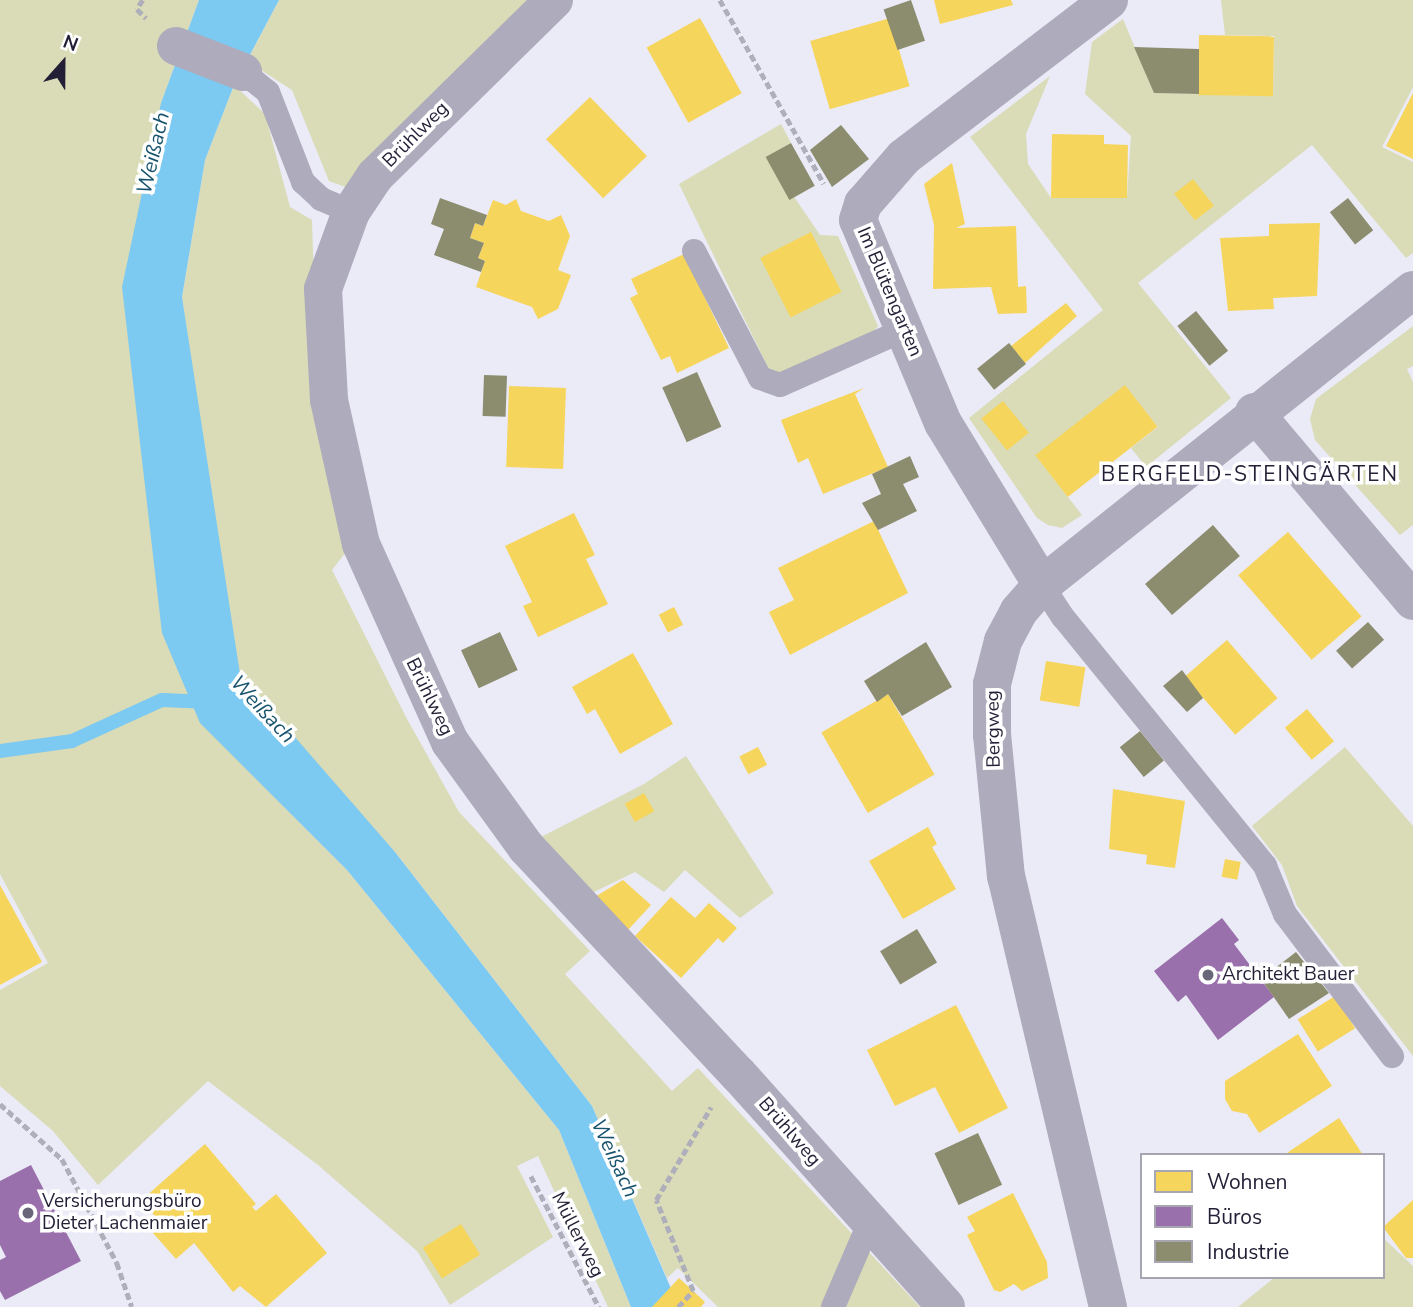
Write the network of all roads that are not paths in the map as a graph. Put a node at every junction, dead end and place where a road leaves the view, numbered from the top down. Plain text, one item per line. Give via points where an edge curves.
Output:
1 (554, 0) edge
2 (1109, 0) edge
3 (176, 46) dead end
4 (243, 72) joint
5 (351, 212) junction
6 (694, 251) dead end
7 (1413, 290) edge
8 (904, 330) junction
9 (1254, 412) junction
10 (1042, 585) junction
11 (1413, 601) edge
12 (1392, 1056) dead end
13 (870, 1222) junction
14 (833, 1307) edge
15 (946, 1307) edge
16 (1108, 1307) edge

1 - 5 street, Brühlweg via 375,176
2 - 8 street, Im Blütengarten via 904,157 863,204 858,220
3 - 4 street
4 - 5 lane via 268,92 303,182 321,199
5 - 13 street, Brühlweg via 323,289 329,386 343,470 373,575 450,742 526,847 653,1002 738,1074
6 - 8 lane via 760,377 770,382 780,385
7 - 9 street, Bergweg
8 - 10 street, Im Blütengarten via 943,423
9 - 10 street, Bergweg
9 - 11 street
10 - 12 lane via 1265,866 1285,914
10 - 16 street, Bergweg via 1019,611 1003,641 992,684 995,805 1008,889
13 - 14 lane
13 - 15 street, Brühlweg

